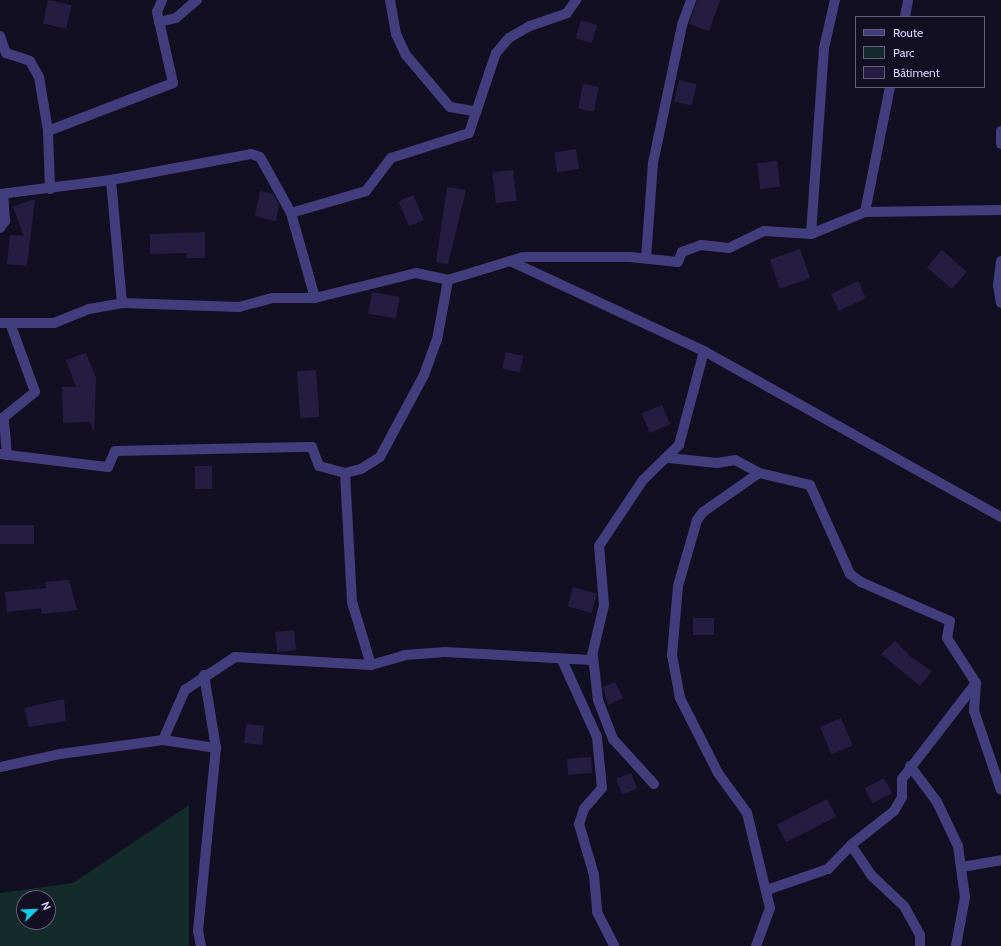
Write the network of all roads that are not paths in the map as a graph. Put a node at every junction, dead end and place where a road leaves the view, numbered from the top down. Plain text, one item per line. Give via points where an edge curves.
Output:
1 (162, 0) edge
2 (197, 0) edge
3 (390, 0) edge
4 (576, 0) edge
5 (691, 0) edge
6 (835, 0) edge
7 (908, 0) edge
8 (905, 16) edge
9 (160, 22) junction
10 (0, 36) edge
11 (890, 88) edge
12 (477, 112) junction
13 (48, 131) junction
14 (1001, 131) edge
15 (1001, 144) edge
16 (111, 180) junction
17 (50, 189) junction
18 (2, 194) edge
19 (1001, 210) edge
20 (865, 212) junction
21 (291, 213) junction
22 (0, 228) edge
23 (811, 234) junction
24 (646, 258) junction
25 (510, 261) junction
26 (1001, 261) edge
27 (448, 280) junction
28 (316, 298) junction
29 (1001, 303) edge
30 (122, 304) junction
31 (10, 322) junction
32 (0, 323) edge
33 (704, 352) junction
34 (4, 455) edge
35 (669, 458) junction
36 (345, 473) junction
37 (759, 473) junction
38 (1001, 517) edge
39 (593, 657) junction
40 (562, 660) junction
41 (370, 664) junction
42 (204, 675) junction
43 (976, 683) junction
44 (163, 740) junction
45 (216, 748) junction
46 (910, 766) junction
47 (0, 767) edge
48 (654, 784) dead end
49 (1001, 790) edge
50 (851, 845) junction
51 (1001, 860) edge
52 (962, 866) junction
53 (767, 890) junction
54 (201, 946) edge
55 (614, 946) edge
56 (756, 946) edge
57 (920, 946) edge
58 (956, 946) edge

1 - 9 street via 158,7
2 - 9 street via 176,18
3 - 12 street via 396,34 406,55 450,107
4 - 12 street via 567,13 508,38 496,53 486,76
5 - 24 street via 682,25 653,163
6 - 23 street via 824,48
7 - 8 street
9 - 13 street via 173,79 170,85
10 - 13 street via 6,53 30,60 39,77
11 - 20 street
12 - 21 street via 469,133 391,158 366,191
13 - 17 street
14 - 15 street
16 - 17 street
16 - 21 street via 251,154 260,156
16 - 30 street
17 - 18 street
18 - 22 street via 5,221
19 - 20 street
20 - 23 street
21 - 28 street
23 - 24 street via 764,231 729,248 695,248 682,252 678,262
24 - 25 street via 523,257
25 - 27 street
25 - 33 street
26 - 29 street via 998,285
27 - 28 street via 416,273
27 - 36 street via 437,340 413,397 380,457 361,469
28 - 30 street via 273,298 239,307
30 - 31 street via 89,309 54,323
31 - 32 street
31 - 34 street via 35,392 4,417
33 - 35 street via 685,429
33 - 38 street
34 - 36 street via 108,467 115,451 312,447 319,466
35 - 37 street via 717,463 735,460
35 - 39 street via 643,480 599,546 604,606
36 - 41 street via 353,606
37 - 43 street via 810,486 850,574 861,582 950,621 947,638
37 - 53 street via 703,512 697,520 678,586 672,655 680,698 718,773 747,813
39 - 40 street via 587,661
39 - 48 street via 598,700 613,739
40 - 41 street via 445,652 405,655
40 - 55 street via 597,737 602,788 584,809 579,824 594,874 597,912
41 - 42 street via 236,657
42 - 44 street via 181,695
42 - 45 street
43 - 46 street
43 - 49 street via 974,711
44 - 45 street
44 - 47 street via 60,754
45 - 54 street via 198,931
46 - 50 street via 902,779 902,797 894,811
46 - 52 street via 940,807
50 - 53 street via 828,869
50 - 57 street via 872,876 904,906 920,935
51 - 52 street
52 - 58 street via 965,906
53 - 56 street via 770,908

